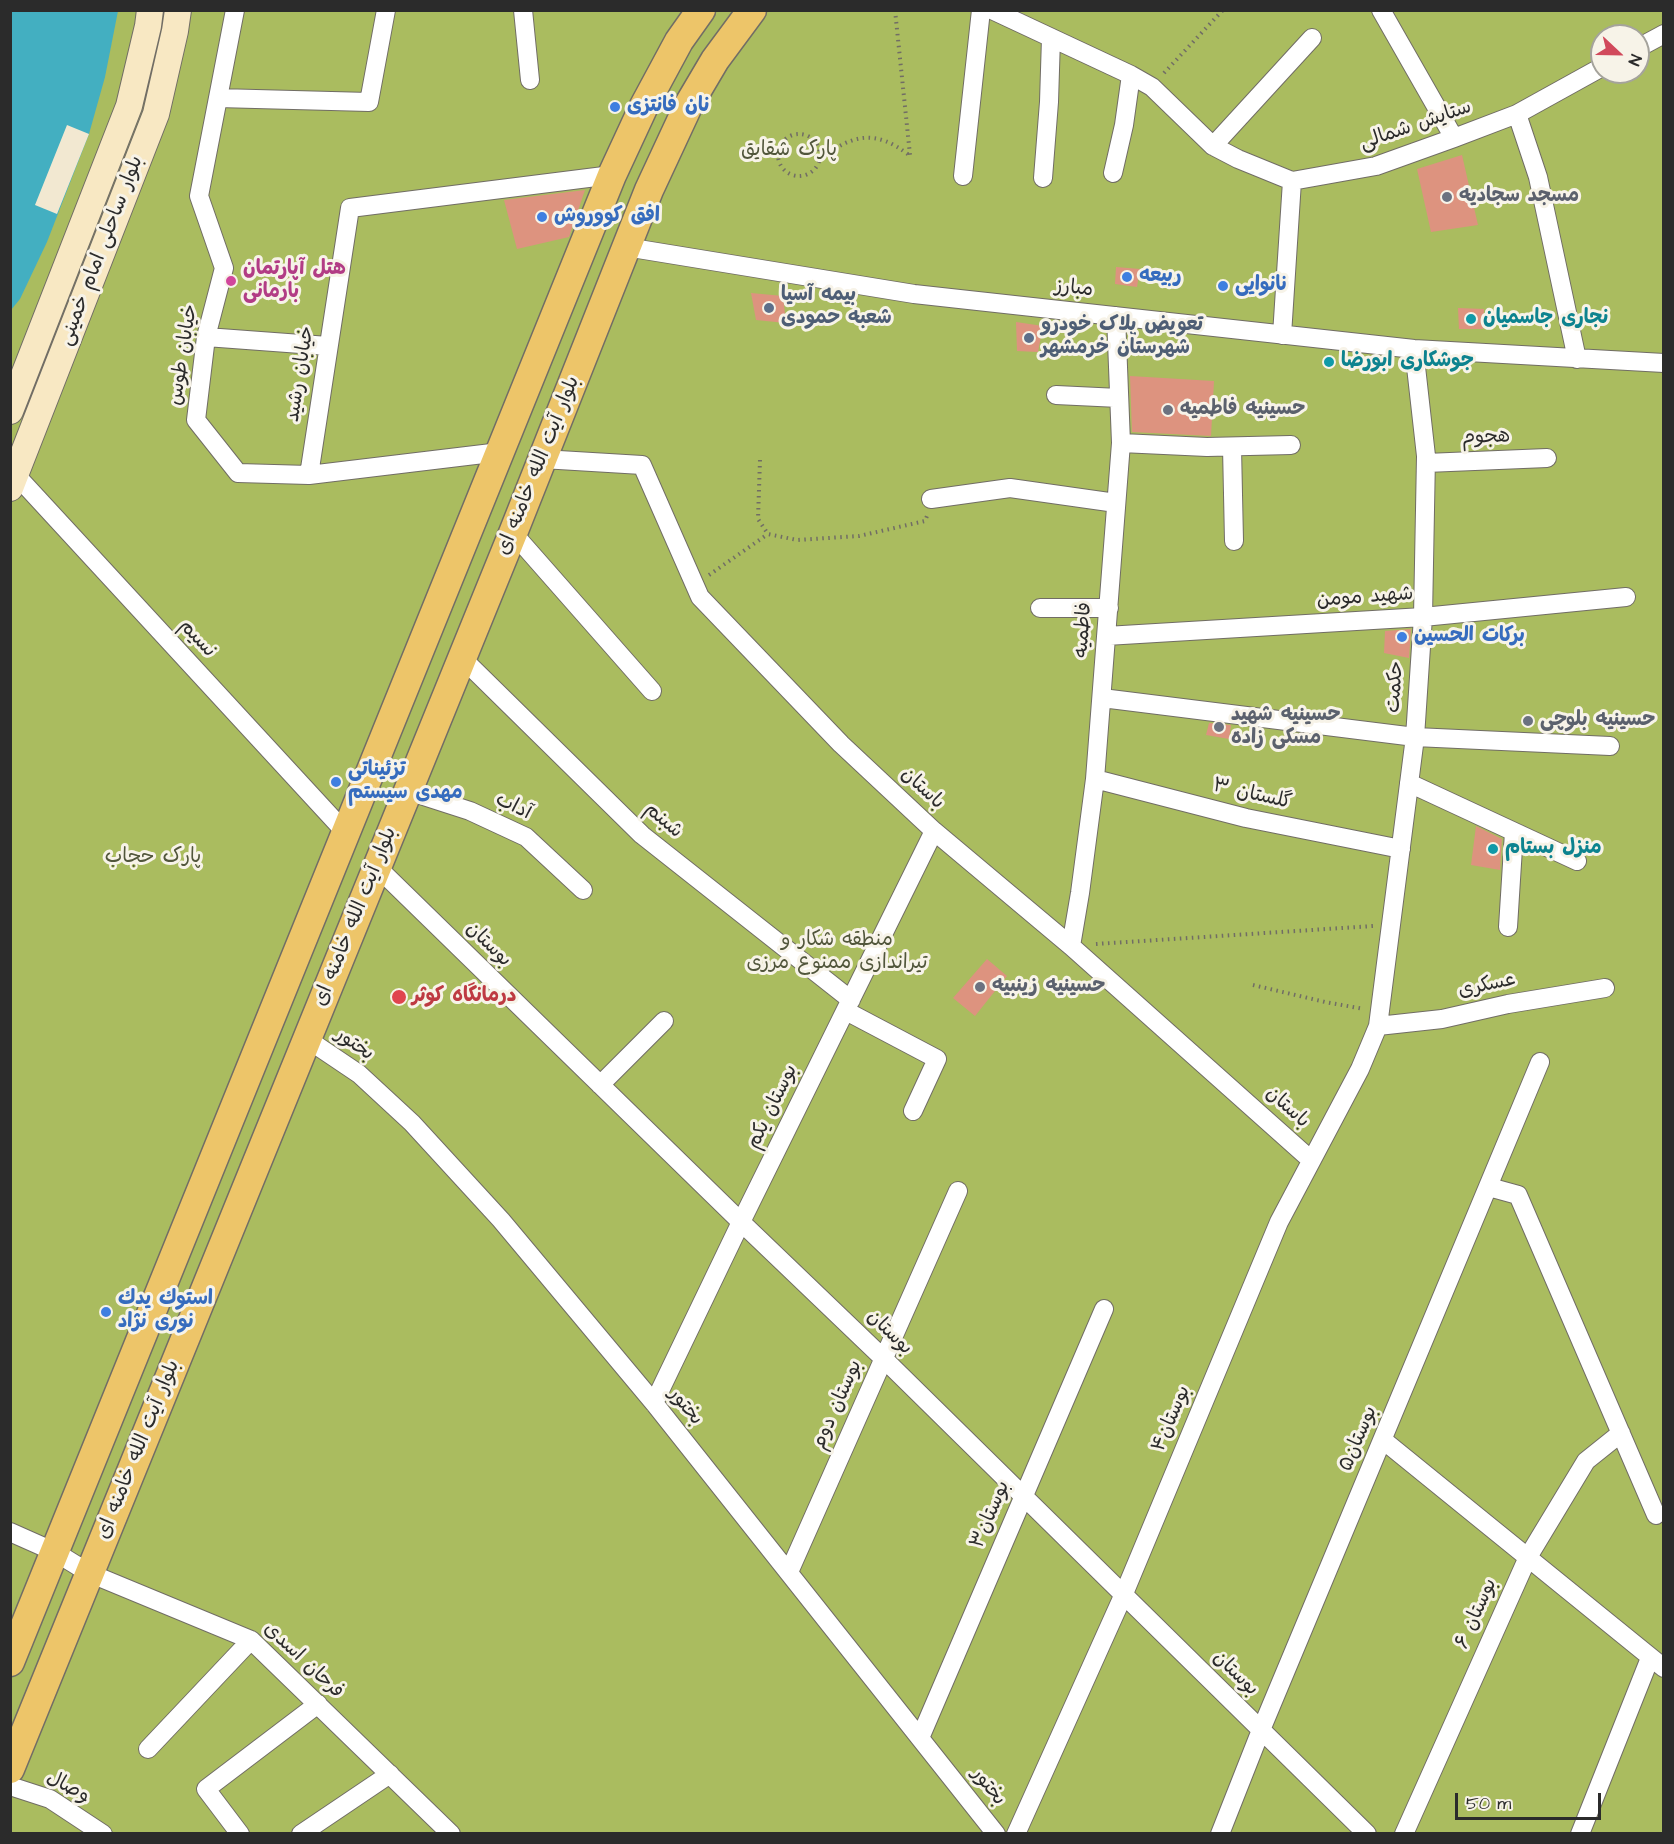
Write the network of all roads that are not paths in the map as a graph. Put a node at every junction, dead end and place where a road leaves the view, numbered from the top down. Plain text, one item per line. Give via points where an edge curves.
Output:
1 (150, 10) edge
2 (178, 10) edge
3 (235, 10) edge
4 (386, 10) edge
5 (523, 10) edge
6 (701, 10) edge
7 (752, 10) edge
8 (981, 10) edge
9 (992, 10) edge
10 (1381, 10) edge
11 (1664, 34) edge
12 (1051, 38) junction
13 (1312, 38) dead end
14 (1650, 42) edge
15 (1590, 74) edge
16 (1131, 75) junction
17 (530, 80) dead end
18 (218, 98) junction
19 (1517, 114) junction
20 (1454, 138) junction
21 (1214, 146) junction
22 (1113, 172) dead end
23 (612, 175) junction
24 (963, 177) dead end
25 (1043, 178) dead end
26 (1292, 181) junction
27 (626, 247) junction
28 (1116, 316) junction
29 (1282, 335) junction
30 (206, 337) junction
31 (328, 346) junction
32 (1414, 349) junction
33 (1576, 359) junction
34 (1664, 363) edge
35 (1056, 395) dead end
36 (1119, 398) junction
37 (10, 411) edge
38 (1121, 443) junction
39 (1291, 445) dead end
40 (1232, 447) junction
41 (500, 452) junction
42 (1547, 458) dead end
43 (542, 459) junction
44 (1426, 463) junction
45 (309, 475) junction
46 (13, 481) edge
47 (931, 499) dead end
48 (1116, 503) junction
49 (513, 533) junction
50 (1234, 541) dead end
51 (1626, 597) dead end
52 (1040, 608) dead end
53 (1109, 608) junction
54 (1423, 616) junction
55 (1107, 636) junction
56 (462, 658) junction
57 (652, 691) dead end
58 (1102, 698) junction
59 (1415, 737) junction
60 (1610, 746) dead end
61 (1095, 779) junction
62 (1409, 783) junction
63 (408, 791) junction
64 (934, 831) junction
65 (1514, 832) junction
66 (346, 833) junction
67 (1401, 849) junction
68 (1577, 861) dead end
69 (377, 867) junction
70 (583, 890) dead end
71 (1508, 927) dead end
72 (1071, 946) junction
73 (1605, 988) dead end
74 (848, 1005) junction
75 (1379, 1019) junction
76 (664, 1022) dead end
77 (307, 1039) junction
78 (1540, 1062) dead end
79 (600, 1085) junction
80 (913, 1111) dead end
81 (1311, 1160) junction
82 (1489, 1187) junction
83 (958, 1191) dead end
84 (741, 1222) junction
85 (1104, 1309) dead end
86 (884, 1359) junction
87 (654, 1403) junction
88 (1621, 1433) junction
89 (1383, 1440) junction
90 (1024, 1497) junction
91 (1656, 1515) dead end
92 (10, 1532) edge
93 (55, 1552) junction
94 (1528, 1557) junction
95 (789, 1572) junction
96 (89, 1573) junction
97 (1124, 1596) junction
98 (251, 1640) junction
99 (10, 1662) edge
100 (1657, 1663) edge
101 (318, 1704) junction
102 (1261, 1730) junction
103 (921, 1738) junction
104 (148, 1749) dead end
105 (10, 1769) edge
106 (390, 1774) junction
107 (10, 1786) edge
108 (441, 1831) edge
109 (103, 1833) edge
110 (240, 1833) edge
111 (301, 1833) edge
112 (996, 1833) edge
113 (1016, 1833) edge
114 (1220, 1833) edge
115 (1367, 1833) edge
116 (1404, 1833) edge
117 (1580, 1833) edge

1 - 37 main road, بلوار ساحلی امام خمینی via 129,106
2 - 46 main road, بلوار ساحلی امام خمینی via 156,114
3 - 18 street, خیابان طوس
4 - 18 street via 369,102
5 - 17 street
6 - 23 main road, بلوار آیت الله خامنه ای via 679,41
7 - 27 main road, بلوار آیت الله خامنه ای via 689,104
8 - 24 street
9 - 12 street
10 - 20 street
11 - 14 street
12 - 16 street
12 - 25 street
13 - 21 street
15 - 19 street, ستایش شمالی
16 - 21 street via 1152,87
16 - 22 street
18 - 30 street, خیابان طوس via 199,196 224,268
19 - 20 street, ستایش شمالی
19 - 33 street via 1538,177
20 - 26 street, ستایش شمالی via 1376,166
21 - 26 street
23 - 31 street, خیابان رشید via 350,208
23 - 41 main road, بلوار آیت الله خامنه ای
26 - 29 street
27 - 28 street, مبارز via 914,294
27 - 43 main road, بلوار آیت الله خامنه ای
28 - 29 street, مبارز
28 - 36 street, فاطمیه
29 - 32 street, مبارز
30 - 31 street
30 - 45 street, خیابان طوس via 196,420 238,473
31 - 45 street, خیابان رشید
32 - 33 street, مبارز
32 - 44 street, حکمت
33 - 34 street, مبارز
35 - 36 street
36 - 38 street, فاطمیه
38 - 40 street
38 - 48 street, فاطمیه
39 - 40 street
40 - 50 street
41 - 45 street, خیابان طوس
41 - 66 main road, بلوار آیت الله خامنه ای
42 - 44 street, هجوم
43 - 49 main road, بلوار آیت الله خامنه ای
43 - 64 street, باستان via 642,465 700,597 841,744
44 - 54 street, حکمت
46 - 66 street, نسیم
47 - 48 street via 1010,488
48 - 53 street, فاطمیه
49 - 56 main road, بلوار آیت الله خامنه ای
49 - 57 street
51 - 54 street, شهید مومن
52 - 53 street
53 - 55 street, فاطمیه
54 - 55 street, شهید مومن
54 - 59 street, حکمت
55 - 58 street, فاطمیه
56 - 63 main road, بلوار آیت الله خامنه ای
56 - 74 street, شبنم via 642,835
58 - 59 street
58 - 61 street, فاطمیه
59 - 60 street
59 - 62 street, حکمت
61 - 67 street, گلستان ۳ via 1246,818
61 - 72 street, فاطمیه
62 - 65 street
62 - 67 street, حکمت
63 - 69 main road, بلوار آیت الله خامنه ای
63 - 70 street, آداب via 470,811 526,837
64 - 72 street, باستان
64 - 74 street, بوستان یکم
65 - 68 street
65 - 71 street
66 - 93 main road, بلوار آیت الله خامنه ای
67 - 75 street, حکمت
69 - 77 main road, بلوار آیت الله خامنه ای
69 - 79 street, بوستان
72 - 81 street, باستان
73 - 75 street, عسکری via 1442,1019
74 - 80 street, شبنم via 938,1059
74 - 84 street, بوستان یکم
75 - 81 street, بوستان۴ via 1360,1069
76 - 79 street
77 - 87 street, بختور via 359,1074 412,1123 501,1220
77 - 96 main road, بلوار آیت الله خامنه ای
78 - 82 street, بوستان۵
79 - 84 street, بوستان
81 - 97 street, بوستان۴ via 1279,1222
82 - 88 street via 1518,1195
82 - 89 street, بوستان۵
83 - 86 street, بوستان دوم
84 - 86 street, بوستان
84 - 87 street, بوستان یکم
85 - 90 street, بوستان۳
86 - 90 street, بوستان
86 - 95 street, بوستان دوم
87 - 95 street, بختور
88 - 91 street
88 - 94 street, بوستان ۶ via 1586,1461
89 - 94 street
89 - 102 street, بوستان۵
90 - 97 street, بوستان
90 - 103 street, بوستان۳
92 - 93 street
93 - 96 street, فرحان اسدی
93 - 99 main road, بلوار آیت الله خامنه ای
94 - 100 street
94 - 116 street, بوستان ۶
95 - 103 street, بختور
96 - 98 street, فرحان اسدی
96 - 105 main road, بلوار آیت الله خامنه ای
97 - 102 street, بوستان
97 - 113 street, بوستان۴
98 - 101 street, فرحان اسدی
98 - 104 street
100 - 117 street
101 - 106 street, فرحان اسدی
101 - 110 street via 206,1789
102 - 114 street, بوستان۵
102 - 115 street, بوستان
103 - 112 street, بختور
106 - 108 street, فرحان اسدی
106 - 111 street
107 - 109 street, وصال via 50,1799

